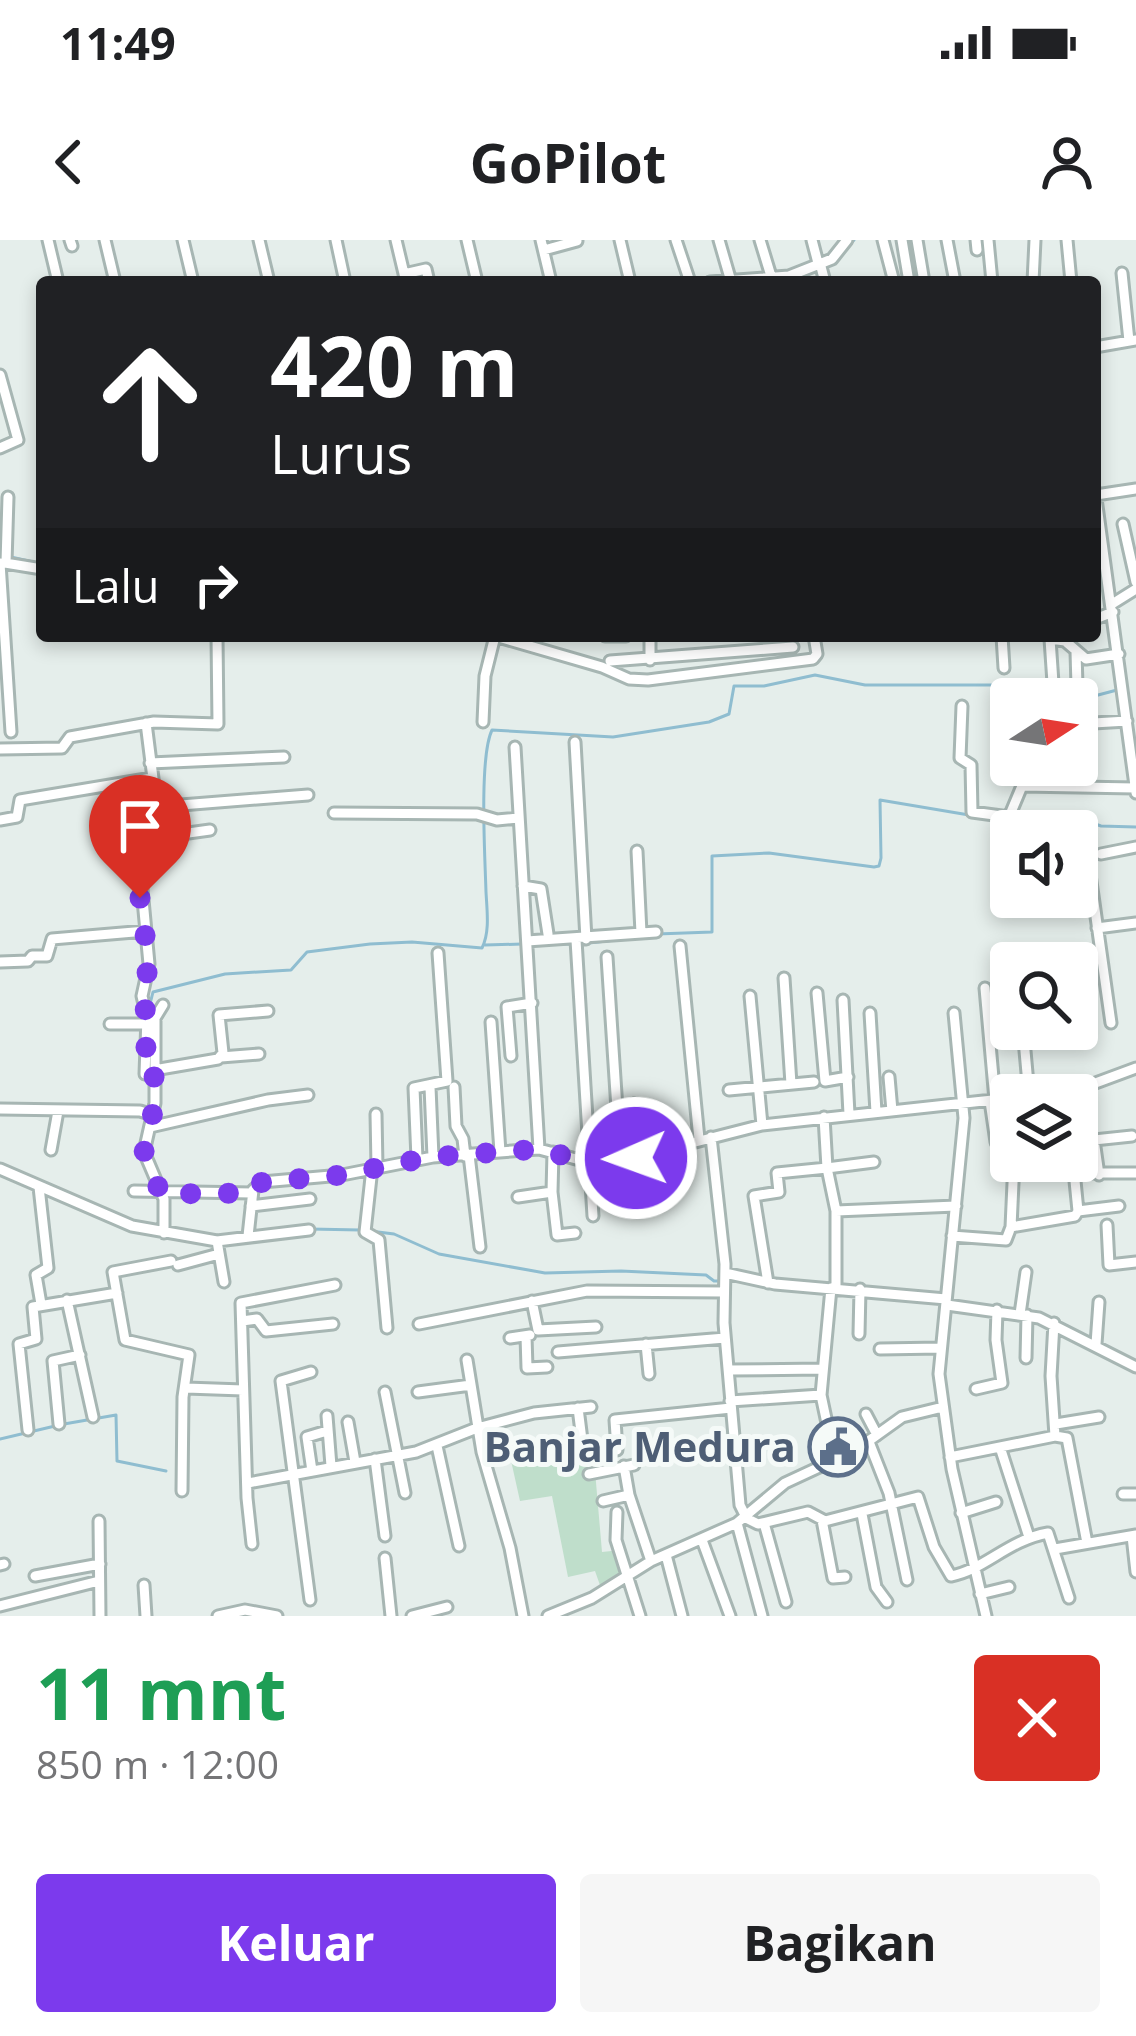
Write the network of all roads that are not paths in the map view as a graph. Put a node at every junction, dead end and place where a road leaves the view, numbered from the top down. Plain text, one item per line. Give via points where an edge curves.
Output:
1 (48, 240) edge
2 (105, 240) edge
3 (183, 240) edge
4 (259, 240) edge
5 (335, 240) edge
6 (396, 240) edge
7 (466, 240) edge
8 (620, 240) edge
9 (676, 240) edge
10 (719, 240) edge
11 (760, 240) edge
12 (812, 240) edge
13 (847, 240) edge
14 (883, 240) edge
15 (902, 240) edge
16 (917, 240) edge
17 (947, 240) edge
18 (988, 240) edge
19 (1035, 240) edge
20 (1067, 240) edge
21 (577, 241) edge
22 (542, 245) edge
23 (816, 264) junction
24 (1123, 273) dead end
25 (57, 276) edge
26 (114, 276) edge
27 (192, 276) edge
28 (268, 276) edge
29 (344, 276) edge
30 (405, 276) edge
31 (475, 276) edge
32 (550, 276) edge
33 (629, 276) edge
34 (688, 276) edge
35 (729, 276) edge
36 (771, 276) edge
37 (789, 276) edge
38 (814, 276) edge
39 (822, 276) edge
40 (892, 276) edge
41 (908, 276) edge
42 (923, 276) edge
43 (954, 276) edge
44 (991, 276) edge
45 (1033, 276) edge
46 (1070, 276) edge
47 (1132, 341) edge
48 (1101, 346) edge
49 (0, 375) edge
50 (0, 448) edge
51 (1136, 489) edge
52 (1101, 492) edge
53 (8, 497) dead end
54 (1123, 524) dead end
55 (1101, 534) edge
56 (2, 563) edge
57 (36, 568) edge
58 (1136, 585) edge
59 (0, 607) edge
60 (1112, 608) junction
61 (1101, 616) edge
62 (218, 642) edge
63 (492, 642) edge
64 (534, 642) edge
65 (650, 642) edge
66 (815, 642) edge
67 (1002, 642) edge
68 (1049, 642) edge
69 (1066, 642) edge
70 (793, 647) dead end
71 (1076, 652) junction
72 (1119, 654) junction
73 (3, 658) dead end
74 (650, 660) junction
75 (610, 661) dead end
76 (1004, 668) dead end
77 (1053, 678) edge
78 (1077, 678) edge
79 (1123, 687) junction
80 (1136, 688) edge
81 (962, 706) dead end
82 (1127, 721) junction
83 (483, 722) dead end
84 (146, 723) junction
85 (1098, 723) edge
86 (11, 732) dead end
87 (575, 742) dead end
88 (515, 747) dead end
89 (0, 749) edge
90 (284, 757) dead end
91 (150, 763) junction
92 (152, 778) junction
93 (1136, 790) edge
94 (308, 795) dead end
95 (157, 810) junction
96 (334, 813) dead end
97 (518, 818) junction
98 (0, 820) edge
99 (210, 830) dead end
100 (138, 840) junction
101 (1136, 848) edge
102 (637, 850) dead end
103 (1101, 854) dead end
104 (523, 886) junction
105 (1096, 918) edge
106 (1136, 923) edge
107 (1097, 928) junction
108 (146, 931) junction
109 (656, 932) dead end
110 (548, 934) dead end
111 (641, 934) junction
112 (526, 941) junction
113 (578, 942) junction
114 (680, 946) dead end
115 (438, 952) dead end
116 (607, 957) dead end
117 (0, 962) edge
118 (784, 977) dead end
119 (985, 988) dead end
120 (818, 993) dead end
121 (750, 996) dead end
122 (608, 997) junction
123 (579, 1000) junction
124 (844, 1000) dead end
125 (532, 1003) junction
126 (163, 1005) dead end
127 (268, 1011) dead end
128 (954, 1012) dead end
129 (871, 1013) dead end
130 (491, 1022) dead end
131 (1111, 1023) dead end
132 (110, 1024) dead end
133 (147, 1024) junction
134 (259, 1054) dead end
135 (511, 1056) dead end
136 (221, 1058) junction
137 (1136, 1068) edge
138 (152, 1074) junction
139 (991, 1074) edge
140 (848, 1077) junction
141 (889, 1077) dead end
142 (814, 1082) dead end
143 (1098, 1082) edge
144 (791, 1084) junction
145 (758, 1086) junction
146 (430, 1087) junction
147 (454, 1087) dead end
148 (729, 1090) dead end
149 (308, 1095) dead end
150 (990, 1101) edge
151 (634, 1104) dead end
152 (964, 1105) junction
153 (0, 1109) edge
154 (58, 1111) junction
155 (892, 1111) junction
156 (876, 1112) junction
157 (153, 1114) junction
158 (376, 1114) dead end
159 (849, 1114) junction
160 (824, 1117) junction
161 (761, 1125) junction
162 (149, 1127) junction
163 (1132, 1136) dead end
164 (705, 1138) junction
165 (672, 1147) junction
166 (539, 1149) junction
167 (51, 1150) dead end
168 (660, 1151) junction
169 (500, 1152) junction
170 (553, 1152) junction
171 (467, 1155) junction
172 (433, 1157) junction
173 (634, 1158) junction
174 (418, 1159) junction
175 (165, 1162) dead end
176 (587, 1162) junction
177 (874, 1162) dead end
178 (148, 1166) junction
179 (374, 1168) junction
180 (827, 1168) junction
181 (0, 1169) edge
182 (1136, 1173) edge
183 (1100, 1174) joint
184 (663, 1180) dead end
185 (1014, 1182) edge
186 (1075, 1182) edge
187 (639, 1186) dead end
188 (39, 1187) junction
189 (677, 1189) dead end
190 (134, 1191) dead end
191 (552, 1192) junction
192 (252, 1193) junction
193 (161, 1194) junction
194 (518, 1197) dead end
195 (310, 1199) dead end
196 (251, 1206) junction
197 (956, 1206) junction
198 (1119, 1206) dead end
199 (836, 1211) junction
200 (1078, 1211) junction
201 (593, 1216) dead end
202 (1107, 1225) dead end
203 (1011, 1227) junction
204 (309, 1230) dead end
205 (164, 1233) junction
206 (575, 1233) dead end
207 (248, 1236) junction
208 (952, 1236) junction
209 (480, 1247) dead end
210 (218, 1248) junction
211 (1136, 1262) edge
212 (1027, 1272) dead end
213 (725, 1273) junction
214 (224, 1282) dead end
215 (768, 1283) junction
216 (335, 1286) dead end
217 (834, 1288) junction
218 (860, 1289) junction
219 (724, 1292) junction
220 (117, 1293) junction
221 (67, 1300) junction
222 (532, 1301) junction
223 (946, 1302) junction
224 (1099, 1303) dead end
225 (40, 1304) junction
226 (998, 1310) junction
227 (1023, 1315) junction
228 (242, 1321) junction
229 (1054, 1323) junction
230 (333, 1324) dead end
231 (419, 1324) dead end
232 (596, 1327) dead end
233 (387, 1328) dead end
234 (538, 1330) junction
235 (860, 1334) dead end
236 (526, 1336) junction
237 (510, 1338) dead end
238 (725, 1338) junction
239 (646, 1344) junction
240 (1096, 1344) junction
241 (940, 1348) junction
242 (880, 1349) dead end
243 (558, 1352) dead end
244 (80, 1355) junction
245 (1026, 1358) dead end
246 (467, 1360) dead end
247 (547, 1367) dead end
248 (1136, 1367) edge
249 (729, 1370) junction
250 (823, 1370) junction
251 (311, 1372) dead end
252 (649, 1374) dead end
253 (471, 1384) junction
254 (186, 1388) junction
255 (976, 1389) dead end
256 (243, 1390) junction
257 (385, 1392) dead end
258 (418, 1392) dead end
259 (821, 1395) junction
260 (731, 1404) junction
261 (591, 1407) dead end
262 (943, 1407) junction
263 (578, 1408) junction
264 (866, 1414) dead end
265 (327, 1416) dead end
266 (93, 1417) dead end
267 (1099, 1418) dead end
268 (348, 1422) dead end
269 (59, 1424) dead end
270 (477, 1428) junction
271 (28, 1430) dead end
272 (1056, 1430) junction
273 (327, 1431) junction
274 (873, 1438) junction
275 (582, 1440) dead end
276 (437, 1445) junction
277 (1000, 1447) junction
278 (617, 1450) dead end
279 (399, 1455) junction
280 (950, 1457) junction
281 (375, 1459) junction
282 (835, 1461) junction
283 (355, 1462) junction
284 (332, 1466) junction
285 (312, 1471) junction
286 (589, 1474) dead end
287 (291, 1475) junction
288 (248, 1483) junction
289 (182, 1491) dead end
290 (404, 1493) dead end
291 (1124, 1494) dead end
292 (1136, 1494) edge
293 (629, 1495) junction
294 (603, 1501) dead end
295 (996, 1502) dead end
296 (891, 1504) junction
297 (617, 1512) dead end
298 (961, 1513) junction
299 (862, 1514) junction
300 (742, 1518) junction
301 (822, 1520) junction
302 (99, 1521) dead end
303 (764, 1523) junction
304 (385, 1536) dead end
305 (1134, 1536) edge
306 (1030, 1537) junction
307 (702, 1540) junction
308 (1087, 1543) junction
309 (252, 1544) dead end
310 (459, 1546) dead end
311 (1054, 1549) junction
312 (666, 1555) junction
313 (385, 1558) dead end
314 (651, 1561) junction
315 (100, 1564) junction
316 (974, 1567) junction
317 (1136, 1572) edge
318 (628, 1573) junction
319 (35, 1576) dead end
320 (845, 1577) dead end
321 (907, 1580) dead end
322 (99, 1581) junction
323 (144, 1585) dead end
324 (1009, 1587) dead end
325 (980, 1594) junction
326 (1069, 1598) dead end
327 (310, 1600) dead end
328 (786, 1601) dead end
329 (887, 1602) dead end
330 (0, 1606) edge
331 (447, 1607) dead end
332 (100, 1616) edge
333 (146, 1616) edge
334 (218, 1616) edge
335 (277, 1616) edge
336 (392, 1616) edge
337 (412, 1616) edge
338 (523, 1616) edge
339 (551, 1616) edge
340 (640, 1616) edge
341 (682, 1616) edge
342 (730, 1616) edge
343 (762, 1616) edge
344 (986, 1616) edge

1 - 25 street
2 - 26 street
3 - 27 street
4 - 28 street
5 - 29 street
6 - 30 street
7 - 31 street
8 - 33 street
9 - 34 street
10 - 35 street
11 - 36 street
12 - 23 street
13 - 23 street via 835,257
14 - 40 street
15 - 41 street
16 - 42 street
17 - 43 street
18 - 44 street
19 - 45 street
20 - 46 street
21 - 22 street
22 - 32 street
23 - 37 street
23 - 38 street
23 - 39 street
24 - 47 street
47 - 48 street
49 - 50 street via 18,439
51 - 52 street
53 - 56 street
54 - 58 street
55 - 60 street
56 - 57 street
56 - 86 street
58 - 60 street
59 - 73 street
60 - 61 street
60 - 72 street
62 - 84 street via 220,724
63 - 83 street
64 - 66 street via 648,680 816,656
65 - 74 street
67 - 76 street
68 - 77 street
69 - 71 street
70 - 74 street
71 - 72 street via 1087,659
71 - 78 street
72 - 79 street
74 - 75 street
79 - 80 street
79 - 82 street
81 - 93 street via 960,758 971,765 972,812 1009,817 1022,786
82 - 85 street
82 - 93 street
84 - 89 street via 70,737 62,748
84 - 91 street
87 - 113 street
88 - 97 street
90 - 91 street
91 - 92 street
92 - 95 street
92 - 98 street via 20,800 17,817
94 - 95 street
95 - 100 street via 135,814
96 - 97 street
97 - 104 street
99 - 100 street
100 - 108 street
101 - 103 street
102 - 111 street
104 - 110 street via 541,889
104 - 112 street
105 - 107 street
106 - 107 street
107 - 131 street
108 - 117 street via 52,939 47,956
108 - 133 street
109 - 111 street
111 - 113 street
112 - 113 street
112 - 125 street
113 - 123 street
114 - 164 street
115 - 146 street via 447,1081
116 - 122 street
118 - 144 street
119 - 139 street
120 - 140 street via 825,1081
121 - 145 street
122 - 123 street
122 - 173 street
123 - 176 street
124 - 140 street
125 - 135 street via 506,1007
125 - 166 street
126 - 138 street
127 - 136 street via 220,1015
128 - 152 street
129 - 156 street
130 - 169 street
132 - 133 street
133 - 138 street
134 - 136 street
136 - 138 street
137 - 143 street
138 - 157 street
140 - 159 street
141 - 155 street
142 - 144 street
144 - 145 street
145 - 148 street
145 - 161 street
146 - 172 street
146 - 174 street via 414,1088
147 - 171 street
149 - 162 street
150 - 152 street
151 - 173 street
152 - 155 street
152 - 197 street
153 - 154 street
154 - 157 street
154 - 167 street
155 - 156 street
156 - 159 street
157 - 162 street
158 - 179 street
159 - 160 street
160 - 161 street
160 - 180 street
161 - 164 street
162 - 178 street
163 - 183 street via 1094,1140
164 - 165 street
164 - 213 street
165 - 168 street
165 - 189 street
166 - 169 street
166 - 170 street
168 - 173 street
168 - 184 street
169 - 171 street
170 - 176 street
170 - 191 street
171 - 172 street
171 - 209 street
172 - 174 street
173 - 176 street
173 - 187 street
174 - 179 street
175 - 178 street
176 - 201 street
177 - 180 street
178 - 193 street
179 - 192 street via 262,1182
179 - 233 street via 365,1232 380,1240
180 - 199 street
180 - 215 street via 777,1173 779,1192 754,1196
181 - 188 street
182 - 183 street
185 - 203 street
186 - 200 street
188 - 205 street
188 - 225 street via 48,1268 36,1276
190 - 193 street
191 - 194 street
191 - 206 street via 557,1235
192 - 193 street
192 - 196 street
193 - 205 street
195 - 196 street
196 - 207 street
197 - 199 street
197 - 208 street
198 - 200 street
199 - 217 street
200 - 203 street
202 - 211 street via 1109,1265
203 - 208 street via 1006,1240
204 - 207 street
205 - 210 street
207 - 210 street
208 - 223 street
210 - 214 street
210 - 220 street via 114,1270
212 - 227 street
213 - 215 street
213 - 219 street
215 - 217 street
216 - 228 street via 247,1299
217 - 218 street
217 - 250 street
218 - 223 street
218 - 235 street
219 - 222 street via 609,1289
219 - 238 street
220 - 221 street
220 - 254 street via 127,1342 189,1355
221 - 225 street
221 - 244 street
222 - 231 street
222 - 234 street
223 - 226 street
223 - 241 street
224 - 240 street
225 - 271 street via 32,1309 36,1335 19,1344
226 - 227 street
226 - 255 street via 1002,1383
227 - 229 street
227 - 245 street
228 - 230 street via 257,1319 266,1330
228 - 256 street
229 - 240 street
229 - 272 street
232 - 234 street
234 - 236 street
236 - 237 street
236 - 247 street via 527,1368
238 - 239 street
238 - 249 street
239 - 243 street
239 - 252 street
240 - 248 street
241 - 242 street
241 - 262 street
244 - 266 street
244 - 269 street via 52,1364
246 - 253 street
249 - 250 street
249 - 260 street
250 - 259 street
251 - 287 street via 281,1381
253 - 258 street
253 - 270 street
254 - 256 street
254 - 289 street
256 - 288 street
257 - 279 street
259 - 260 street
259 - 282 street
260 - 278 street via 615,1420
260 - 300 street
261 - 263 street
262 - 274 street via 909,1414
262 - 280 street
263 - 270 street
263 - 275 street
264 - 274 street
265 - 273 street
267 - 272 street
268 - 283 street
270 - 276 street
270 - 338 street
272 - 277 street
272 - 308 street via 1067,1438
273 - 284 street
273 - 285 street via 307,1437
274 - 282 street
274 - 296 street
276 - 279 street
276 - 310 street
277 - 280 street
277 - 306 street
279 - 281 street
279 - 290 street
280 - 298 street
281 - 283 street
281 - 304 street
282 - 300 street via 785,1483
283 - 284 street
284 - 285 street
285 - 287 street
286 - 293 street via 629,1466
287 - 288 street
287 - 327 street
288 - 309 street
291 - 292 street
293 - 294 street
293 - 314 street
295 - 298 street
296 - 299 street
296 - 316 street via 920,1497 951,1576
296 - 321 street
297 - 318 street
298 - 316 street
299 - 301 street
299 - 329 street via 876,1587
300 - 303 street
300 - 307 street
300 - 343 street
301 - 303 street via 808,1512
301 - 320 street via 833,1578
302 - 315 street
303 - 328 street
305 - 308 street
305 - 317 street
306 - 311 street via 1048,1533
306 - 316 street
307 - 312 street
307 - 342 street
308 - 311 street
311 - 326 street
312 - 314 street
312 - 341 street
313 - 336 street
314 - 318 street
315 - 319 street
315 - 322 street
316 - 325 street
318 - 339 street via 587,1606
318 - 340 street
322 - 330 street
322 - 332 street
323 - 333 street
324 - 325 street
325 - 344 street
331 - 337 street
334 - 335 street

